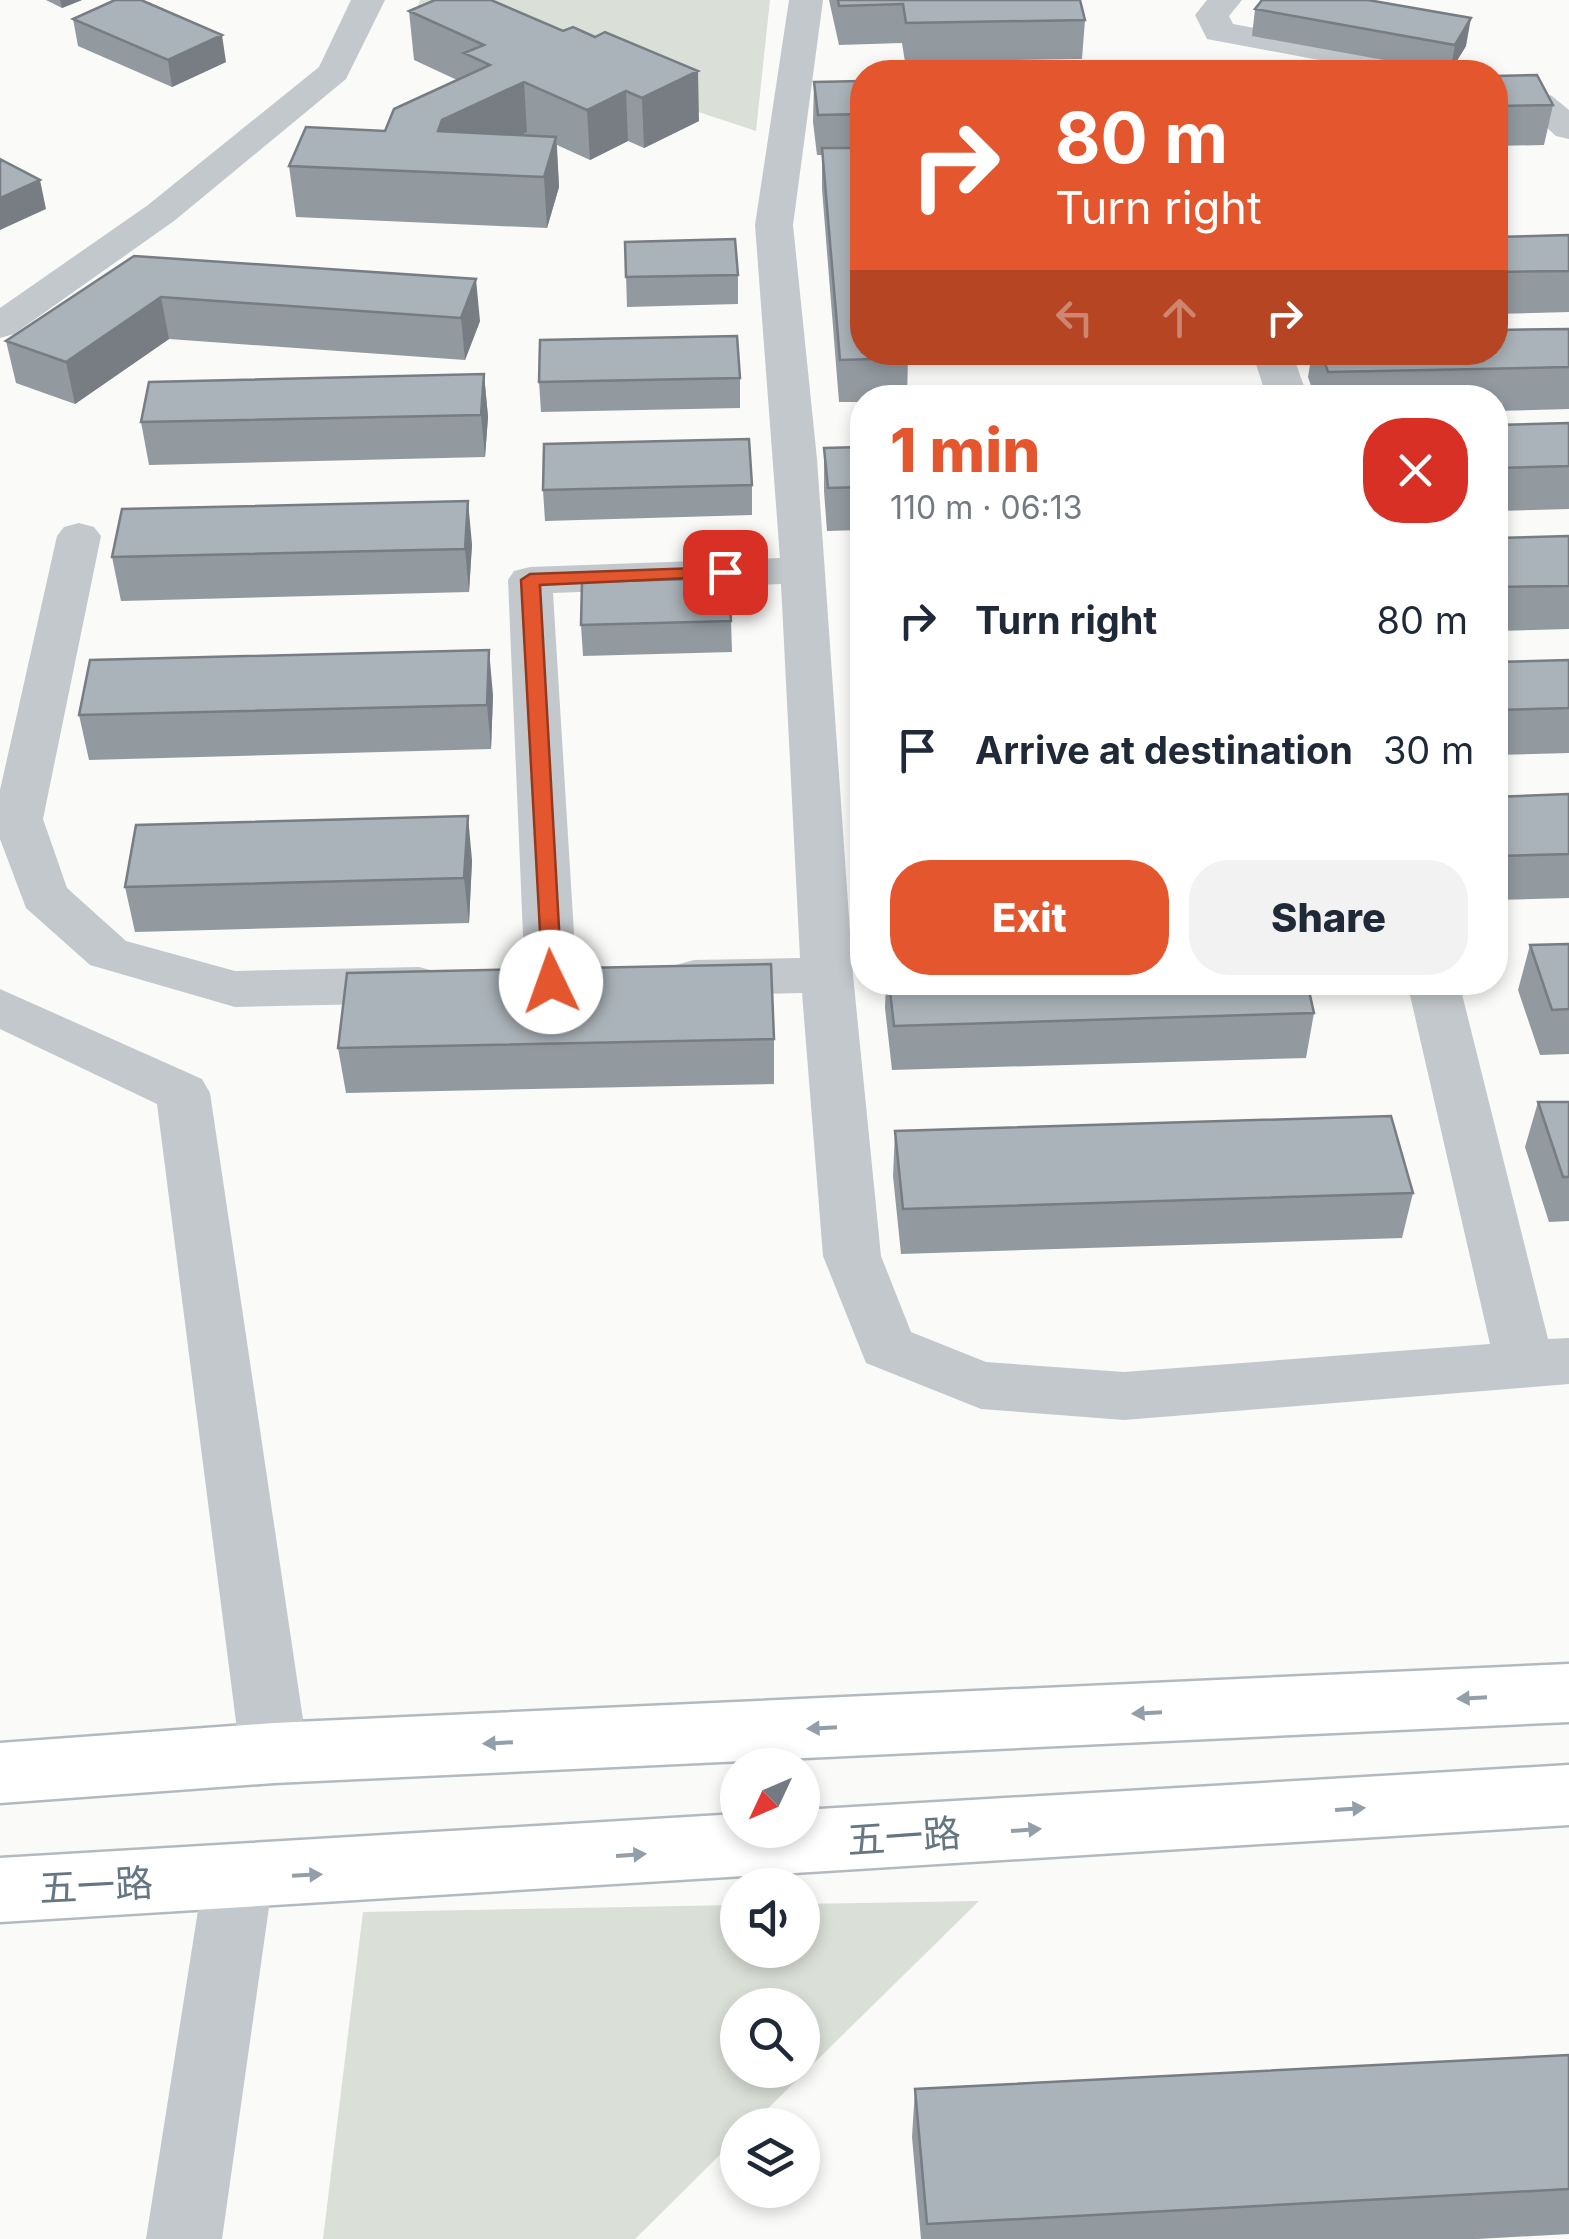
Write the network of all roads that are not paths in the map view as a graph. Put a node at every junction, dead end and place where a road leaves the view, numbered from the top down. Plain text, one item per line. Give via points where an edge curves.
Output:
1 (368, 0) edge
2 (806, 0) edge
3 (1225, 0) edge
4 (1372, 60) edge
5 (1508, 90) edge
6 (1569, 128) edge
7 (0, 326) edge
8 (78, 536) dead end
9 (802, 570) junction
10 (827, 976) junction
11 (551, 982) junction
12 (1437, 995) edge
13 (0, 1007) edge
14 (1547, 1362) edge
15 (1569, 1694) edge
16 (274, 1753) junction
17 (0, 1773) edge
18 (1569, 1795) edge
19 (238, 1879) junction
20 (0, 1890) edge
21 (184, 2239) edge

1 - 7 street via 334,72 162,213
2 - 9 street via 774,225 813,459
3 - 4 street via 1212,16 1219,32
5 - 6 street via 1540,103
8 - 11 street via 18,819 44,896 108,953 234,989
9 - 10 street
9 - 11 street via 530,580
10 - 11 street
10 - 14 street via 852,1256 886,1347 981,1385 1124,1396
12 - 14 street
13 - 16 street via 184,1094
15 -> 16 main road
16 - 17 main road
19 -> 18 main road, 五一路
19 - 20 main road, 五一路
19 - 21 street

